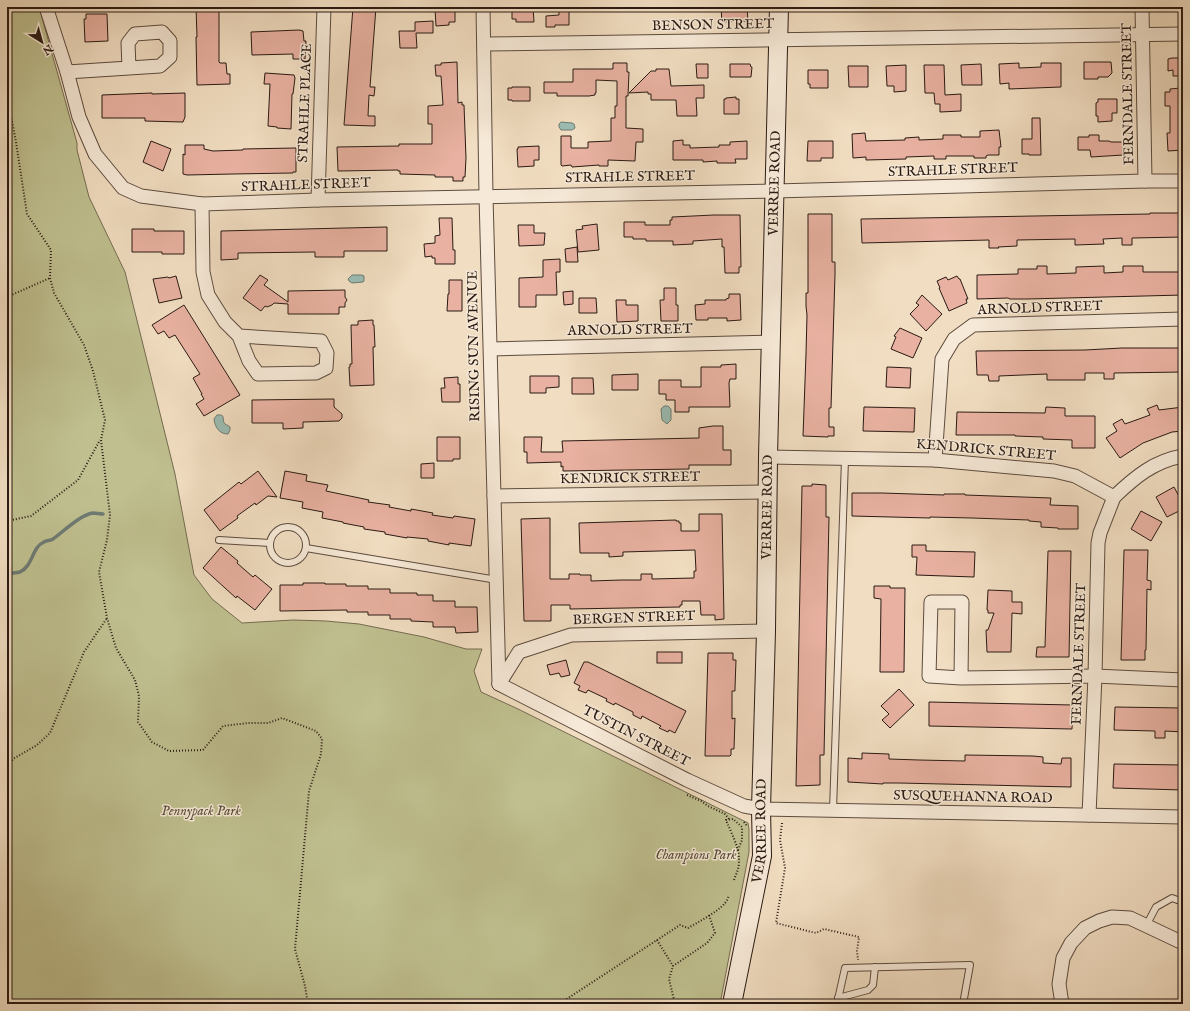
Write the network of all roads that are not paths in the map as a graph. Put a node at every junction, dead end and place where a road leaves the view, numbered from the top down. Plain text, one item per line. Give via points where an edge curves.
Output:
1 (46, 7) edge
2 (324, 7) edge
3 (483, 7) edge
4 (779, 7) edge
5 (1142, 7) edge
6 (1183, 34) edge
7 (1142, 35) junction
8 (779, 40) junction
9 (484, 44) junction
10 (129, 68) dead end
11 (66, 72) junction
12 (1145, 181) junction
13 (1183, 181) edge
14 (775, 191) junction
15 (486, 196) junction
16 (318, 200) junction
17 (202, 204) junction
18 (1183, 319) edge
19 (239, 336) junction
20 (771, 342) junction
21 (491, 349) junction
22 (1183, 456) edge
23 (768, 457) junction
24 (845, 459) junction
25 (935, 460) junction
26 (768, 492) junction
27 (494, 496) junction
28 (1114, 496) junction
29 (219, 540) dead end
30 (270, 543) junction
31 (306, 548) junction
32 (497, 580) junction
33 (766, 631) junction
34 (1095, 676) junction
35 (961, 678) junction
36 (1183, 680) edge
37 (499, 684) junction
38 (762, 809) junction
39 (833, 810) junction
40 (1089, 815) junction
41 (1183, 817) edge
42 (1183, 902) edge
43 (1146, 926) junction
44 (1183, 943) edge
45 (875, 967) junction
46 (838, 1001) edge
47 (732, 1004) edge
48 (962, 1004) edge
49 (1062, 1004) edge

1 - 11 street, STRAHLE STREET
2 - 16 street, STRAHLE PLACE
3 - 9 street, RISING SUN AVENUE
4 - 8 main road, VERREE ROAD
5 - 7 street, FERNDALE STREET
6 - 7 street, BENSON STREET
7 - 8 street, BENSON STREET
7 - 12 street, FERNDALE STREET
8 - 9 street, BENSON STREET
8 - 14 main road, VERREE ROAD
9 - 15 street, RISING SUN AVENUE
10 - 11 street
11 - 17 street, STRAHLE STREET via 79,117 95,154 123,188 141,196
12 - 13 street, STRAHLE STREET
12 - 14 street, STRAHLE STREET
14 - 15 street, STRAHLE STREET
14 - 20 main road, VERREE ROAD
15 - 16 street, STRAHLE STREET
15 - 21 street, RISING SUN AVENUE
16 - 17 street, STRAHLE STREET
17 - 19 street via 203,272 208,295 225,322
18 - 25 street, ARNOLD STREET via 973,325 954,339 942,359
19 - 19 street via 321,341 327,353 326,368 316,373 258,374 249,361
20 - 21 street, ARNOLD STREET
20 - 23 main road, VERREE ROAD
21 - 27 street, RISING SUN AVENUE
22 - 28 street via 1154,466
23 - 24 street, KENDRICK STREET
23 - 26 main road, VERREE ROAD
24 - 25 street, KENDRICK STREET
24 - 39 lane
25 - 28 street, KENDRICK STREET via 1054,471 1075,476
26 - 27 street, KENDRICK STREET
26 - 33 main road, VERREE ROAD
27 - 32 street, RISING SUN AVENUE
28 - 34 street, FERNDALE STREET via 1098,544
29 - 30 lane
30 - 31 lane via 270,552 278,561 284,563 296,562
30 - 31 lane via 277,530 289,527 300,531 306,541
31 - 32 lane
32 - 37 street, RISING SUN AVENUE
33 - 37 street, BERGEN STREET via 571,635 519,652
33 - 38 main road, VERREE ROAD
34 - 35 street
34 - 36 street
34 - 40 street, FERNDALE STREET
35 - 35 street via 962,602 931,602 929,676
37 - 38 street, TUSTIN STREET via 694,783 744,806
38 - 39 street, SUSQUEHANNA ROAD
38 - 47 main road, VERREE ROAD via 762,856
39 - 40 street, SUSQUEHANNA ROAD
40 - 41 street, SUSQUEHANNA ROAD
42 - 43 lane via 1172,898 1156,907
43 - 44 street
43 - 49 street via 1130,918 1112,917 1085,928 1071,943 1063,958 1059,984
45 - 46 lane via 874,985 868,990
45 - 46 lane via 845,968
45 - 48 lane via 970,964

